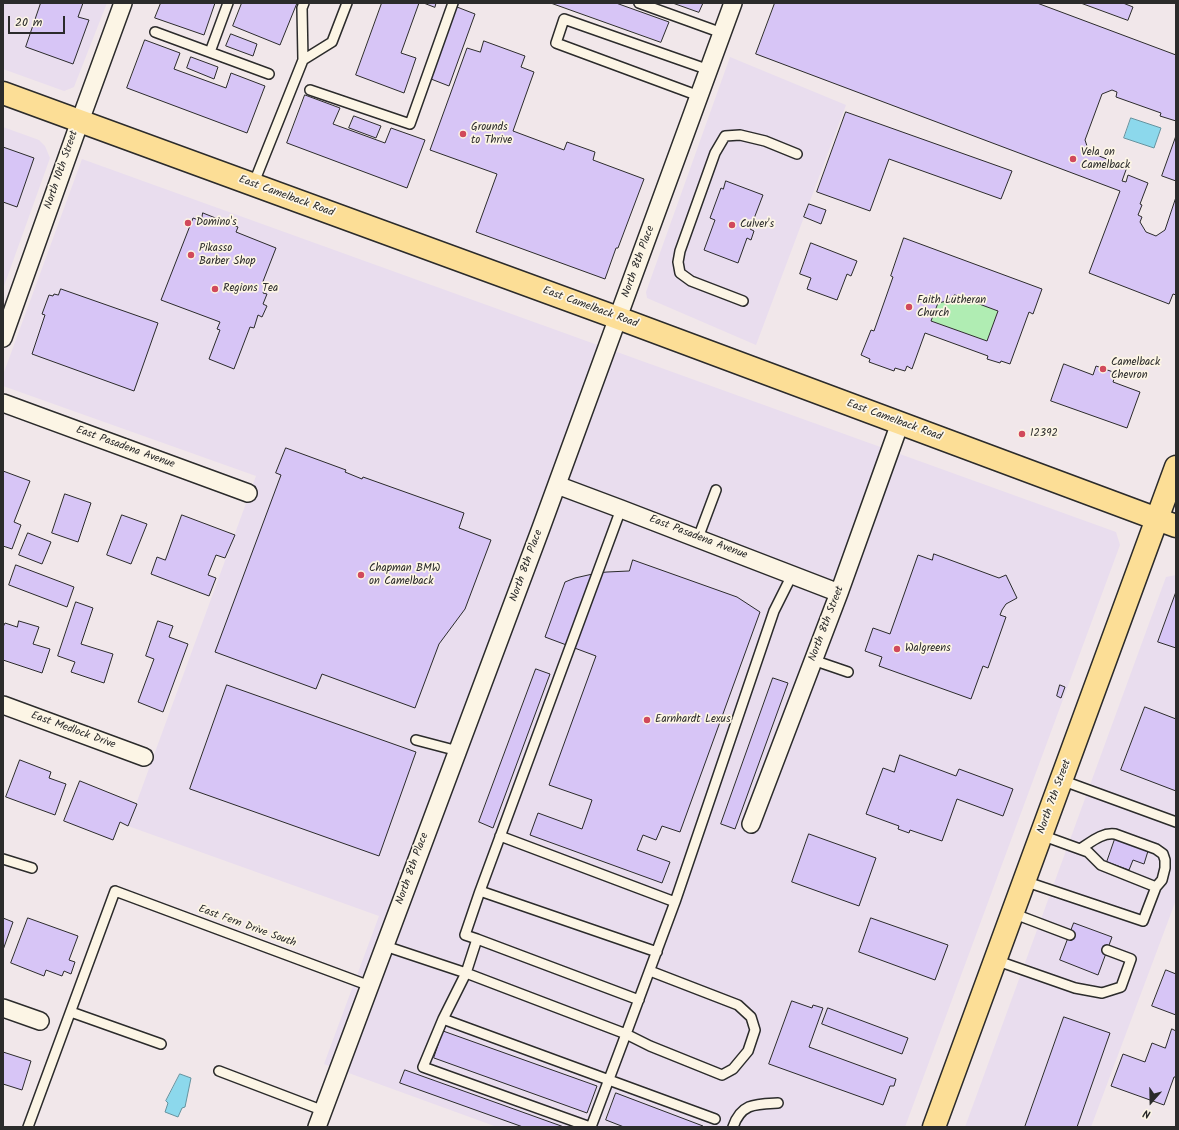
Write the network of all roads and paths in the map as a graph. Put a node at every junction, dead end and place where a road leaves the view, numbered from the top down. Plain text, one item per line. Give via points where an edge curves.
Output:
1 (123, 3) edge
2 (228, 3) edge
3 (304, 3) edge
4 (347, 3) edge
5 (453, 3) edge
6 (639, 3) edge
7 (733, 3) edge
8 (155, 32) dead end
9 (722, 33) junction
10 (210, 52) junction
11 (304, 60) junction
12 (709, 70) junction
13 (269, 74) dead end
14 (310, 90) dead end
15 (3, 93) edge
16 (699, 96) junction
17 (80, 121) junction
18 (797, 154) dead end
19 (253, 185) junction
20 (743, 301) dead end
21 (618, 318) junction
22 (3, 338) edge
23 (3, 403) edge
24 (900, 424) junction
25 (1176, 467) edge
26 (557, 486) junction
27 (716, 490) dead end
28 (248, 493) dead end
29 (621, 509) junction
30 (1166, 523) edge
31 (698, 538) junction
32 (792, 575) junction
33 (839, 593) junction
34 (813, 660) junction
35 (848, 672) dead end
36 (3, 705) edge
37 (416, 740) dead end
38 (458, 751) junction
39 (144, 757) dead end
40 (1061, 780) junction
41 (1176, 822) edge
42 (751, 824) dead end
43 (1041, 835) junction
44 (500, 836) junction
45 (1080, 849) junction
46 (3, 858) edge
47 (32, 868) dead end
48 (1024, 880) junction
49 (1156, 887) junction
50 (480, 891) junction
51 (675, 902) junction
52 (1012, 913) junction
53 (1070, 935) dead end
54 (477, 939) junction
55 (385, 946) junction
56 (1107, 950) dead end
57 (656, 952) junction
58 (995, 960) junction
59 (650, 971) junction
60 (466, 973) junction
61 (370, 986) junction
62 (639, 1000) junction
63 (3, 1008) edge
64 (71, 1012) junction
65 (443, 1019) junction
66 (40, 1021) dead end
67 (626, 1034) junction
68 (161, 1044) dead end
69 (219, 1071) dead end
70 (608, 1080) junction
71 (778, 1103) dead end
72 (324, 1110) junction
73 (715, 1119) dead end
74 (28, 1127) edge
75 (317, 1127) edge
76 (591, 1127) edge
77 (733, 1127) edge
78 (934, 1127) edge

1 - 17 street, North 10th Street
2 - 10 lane
3 - 11 lane
4 - 11 lane via 332,42
5 - 14 lane via 410,124
6 - 9 lane
7 - 9 street, North 8th Place
8 - 10 lane
9 - 12 street, North 8th Place
10 - 13 lane
11 - 19 lane
12 - 16 street, North 8th Place
12 - 16 lane via 564,19 556,43
15 - 17 main road, East Camelback Road
16 - 21 street, North 8th Place
17 - 19 main road, East Camelback Road
17 - 22 street, North 10th Street
18 - 20 lane via 765,141 740,135 726,136 716,153 680,251 680,273 691,281
19 - 21 main road, East Camelback Road
21 - 24 main road, East Camelback Road
21 - 26 street, North 8th Place
23 - 28 street, East Pasadena Avenue
24 - 30 main road, East Camelback Road
24 - 33 street, North 8th Street
25 - 30 main road, North 7th Street
26 - 29 street, East Pasadena Avenue
26 - 38 street, North 8th Place
27 - 31 lane
29 - 31 street, East Pasadena Avenue
29 - 44 lane
30 - 40 main road, North 7th Street
31 - 32 street, East Pasadena Avenue
32 - 33 street, East Pasadena Avenue
32 - 51 lane via 774,611
33 - 34 street, North 8th Street
34 - 35 lane
34 - 42 street, North 8th Street
36 - 39 street, East Medlock Drive
37 - 38 lane
38 - 55 street, North 8th Place
40 - 41 lane
40 - 43 main road, North 7th Street
43 - 45 lane
43 - 48 main road, North 7th Street
44 - 50 lane
44 - 51 lane
45 - 49 lane via 1088,852 1101,865
45 - 49 lane via 1109,833 1156,849 1163,854 1165,860 1162,880
46 - 47 lane
48 - 49 lane via 1143,921
48 - 52 main road, North 7th Street
50 - 54 lane via 465,935
50 - 57 lane
51 - 57 lane
52 - 53 lane
52 - 58 main road, North 7th Street
54 - 60 lane
54 - 62 lane
55 - 60 lane
55 - 61 street, North 8th Place
56 - 58 lane via 1131,959 1121,987 1102,992 1069,986
57 - 59 lane
58 - 78 main road, North 7th Street
59 - 62 lane
59 - 67 lane via 738,1005 751,1017 755,1030 748,1051 734,1069 722,1075
60 - 65 lane
60 - 67 lane
61 - 64 lane, East Fern Drive South via 115,891
61 - 72 street, North 8th Place
62 - 67 lane
63 - 66 street
64 - 68 lane
64 - 74 lane
65 - 70 lane
65 - 76 lane via 423,1067
67 - 70 lane
69 - 72 lane
70 - 73 lane
70 - 76 lane
71 - 77 lane via 754,1104 741,1112
72 - 75 street, North 8th Place

